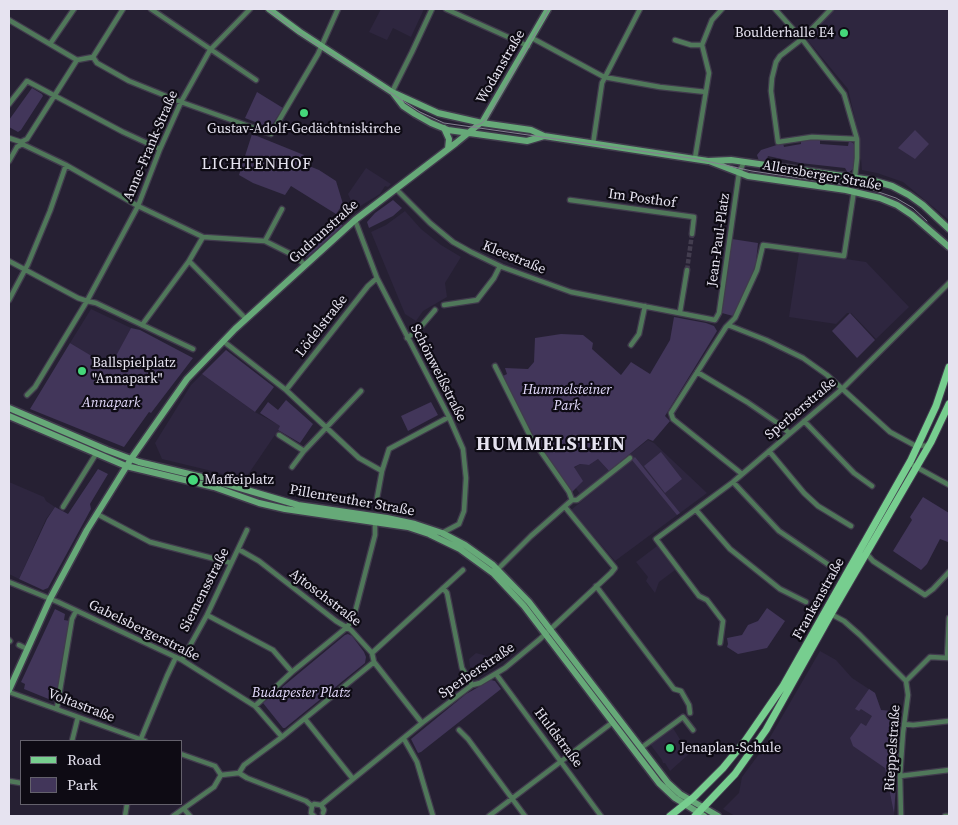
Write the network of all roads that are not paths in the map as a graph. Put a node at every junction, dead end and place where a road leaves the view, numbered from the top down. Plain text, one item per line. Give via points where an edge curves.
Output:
1 (74, 9) edge
2 (123, 9) edge
3 (151, 9) edge
4 (250, 9) edge
5 (269, 9) edge
6 (338, 9) edge
7 (432, 9) edge
8 (446, 9) edge
9 (548, 9) edge
10 (640, 9) edge
11 (722, 9) edge
12 (775, 9) edge
13 (832, 9) edge
14 (9, 20) edge
15 (532, 38) junction
16 (802, 39) junction
17 (675, 40) dead end
18 (50, 44) junction
19 (702, 45) junction
20 (321, 46) junction
21 (528, 46) junction
22 (210, 50) junction
23 (93, 57) junction
24 (77, 60) junction
25 (604, 77) junction
26 (256, 80) dead end
27 (392, 92) junction
28 (706, 92) junction
29 (54, 96) junction
30 (181, 102) junction
31 (9, 104) edge
32 (481, 123) junction
33 (444, 128) junction
34 (469, 133) junction
35 (544, 136) junction
36 (9, 138) edge
37 (857, 139) junction
38 (22, 143) junction
39 (593, 144) junction
40 (160, 149) junction
41 (448, 149) junction
42 (695, 158) junction
43 (708, 160) junction
44 (9, 161) edge
45 (744, 162) junction
46 (66, 166) junction
47 (739, 173) junction
48 (855, 177) junction
49 (396, 189) junction
50 (854, 191) junction
51 (570, 200) dead end
52 (138, 206) junction
53 (282, 209) dead end
54 (355, 220) junction
55 (947, 227) edge
56 (692, 234) tunnel mouth
57 (936, 235) junction
58 (204, 237) junction
59 (266, 241) junction
60 (949, 247) edge
61 (9, 261) edge
62 (189, 261) junction
63 (306, 265) junction
64 (500, 266) junction
65 (686, 270) tunnel mouth
66 (24, 271) junction
67 (377, 278) junction
68 (949, 283) edge
69 (9, 300) edge
70 (87, 301) junction
71 (444, 305) dead end
72 (645, 306) junction
73 (435, 310) dead end
74 (680, 312) junction
75 (246, 319) junction
76 (715, 320) joint
77 (142, 324) junction
78 (728, 324) junction
79 (407, 338) junction
80 (223, 341) junction
81 (631, 345) dead end
82 (192, 349) dead end
83 (495, 366) dead end
84 (949, 367) edge
85 (697, 372) junction
86 (842, 389) junction
87 (286, 390) junction
88 (361, 391) dead end
89 (27, 394) dead end
90 (949, 404) edge
91 (9, 408) edge
92 (9, 416) edge
93 (448, 417) junction
94 (804, 421) junction
95 (326, 428) junction
96 (789, 434) junction
97 (279, 435) dead end
98 (918, 446) junction
99 (929, 446) junction
100 (304, 451) junction
101 (770, 451) junction
102 (96, 454) junction
103 (630, 458) dead end
104 (131, 459) junction
105 (908, 463) junction
106 (126, 466) junction
107 (292, 467) dead end
108 (916, 467) junction
109 (382, 470) junction
110 (742, 474) junction
111 (733, 482) junction
112 (872, 486) dead end
113 (949, 486) edge
114 (377, 498) dead end
115 (572, 500) junction
116 (63, 507) dead end
117 (564, 507) junction
118 (696, 510) junction
119 (97, 514) junction
120 (375, 521) junction
121 (850, 526) dead end
122 (247, 530) dead end
123 (442, 533) junction
124 (238, 549) junction
125 (866, 553) junction
126 (231, 563) junction
127 (828, 565) dead end
128 (498, 569) junction
129 (463, 570) dead end
130 (949, 572) edge
131 (9, 582) edge
132 (596, 586) junction
133 (443, 588) junction
134 (50, 599) junction
135 (806, 602) dead end
136 (76, 611) junction
137 (828, 612) junction
138 (207, 615) junction
139 (949, 618) edge
140 (346, 628) junction
141 (548, 631) junction
142 (720, 643) dead end
143 (19, 645) dead end
144 (27, 648) junction
145 (372, 653) junction
146 (176, 657) junction
147 (948, 658) edge
148 (182, 660) junction
149 (374, 662) junction
150 (292, 672) junction
151 (496, 674) junction
152 (906, 681) junction
153 (472, 686) junction
154 (9, 691) edge
155 (255, 706) junction
156 (57, 708) junction
157 (690, 713) dead end
158 (78, 716) junction
159 (305, 719) junction
160 (613, 722) junction
161 (949, 722) edge
162 (422, 723) junction
163 (904, 724) junction
164 (459, 730) dead end
165 (693, 730) dead end
166 (282, 737) junction
167 (404, 739) junction
168 (72, 740) edge
169 (139, 740) edge
170 (142, 740) edge
171 (641, 748) junction
172 (182, 754) edge
173 (562, 762) junction
174 (949, 770) edge
175 (239, 773) junction
176 (221, 775) junction
177 (900, 776) junction
178 (353, 779) junction
179 (512, 799) junction
180 (688, 802) junction
181 (321, 805) junction
182 (312, 806) junction
183 (184, 809) junction
184 (700, 813) edge
185 (321, 815) edge
186 (173, 816) edge
187 (190, 816) edge
188 (314, 816) edge
189 (328, 816) edge
190 (433, 816) edge
191 (489, 816) edge
192 (525, 816) edge
193 (601, 816) edge
194 (670, 816) edge
195 (718, 816) edge
196 (900, 816) edge
197 (946, 816) edge
198 (949, 816) edge

1 - 18 street
2 - 23 street
3 - 22 street
4 - 22 street, Anne-Frank-Straße
5 - 20 main road, Allersberger Straße
6 - 20 street
7 - 27 street
8 - 21 street
9 - 15 main road, Wodanstraße
10 - 25 street
11 - 19 street via 712,20
12 - 16 street
13 - 16 street
14 - 18 street
15 - 21 main road, Wodanstraße
15 - 25 street
16 - 37 street via 844,94
16 - 37 street, Allersberger Straße via 780,56 772,78 778,142 812,137
17 - 19 street
18 - 24 street
19 - 28 street via 709,73
20 - 27 main road, Allersberger Straße
20 - 30 street via 271,134
21 - 32 main road, Wodanstraße
22 - 26 street
22 - 30 street, Anne-Frank-Straße
23 - 24 street
23 - 30 street via 96,64 129,81
24 - 29 street
25 - 28 street
25 - 39 street
27 - 32 main road, Allersberger Straße via 438,113
27 - 33 main road, Allersberger Straße via 403,106
28 - 42 street
29 - 31 street via 28,81
29 - 38 street
29 - 40 street
30 - 40 street, Anne-Frank-Straße
32 - 34 main road, Wodanstraße
32 - 35 main road, Allersberger Straße via 531,130
33 - 34 main road, Allersberger Straße
33 - 41 main road
34 - 35 main road, Allersberger Straße via 527,141
34 - 41 main road, Gudrunstraße
35 - 39 main road, Allersberger Straße
36 - 38 street
37 - 48 street
38 - 44 street
38 - 46 street
39 - 42 main road, Allersberger Straße
40 - 52 street, Anne-Frank-Straße
41 - 49 main road, Gudrunstraße
42 - 43 main road, Allersberger Straße
43 - 45 main road, Allersberger Straße
43 - 47 main road, Allersberger Straße
45 - 47 street, Jean-Paul-Platz
45 - 48 main road, Allersberger Straße
46 - 52 street
46 - 66 street
47 - 50 main road, Allersberger Straße
47 - 76 street, Jean-Paul-Platz via 719,313
48 - 55 main road, Allersberger Straße via 903,192
49 - 54 main road, Gudrunstraße
49 - 64 street, Kleestraße via 439,232
50 - 57 main road, Allersberger Straße via 897,205
50 - 78 street via 844,256 763,245 757,270 735,318
51 - 56 street, Im Posthof via 694,217
52 - 58 street
52 - 70 street, Anne-Frank-Straße
53 - 59 street
54 - 63 main road, Gudrunstraße
54 - 67 street, Schönweißstraße
55 - 57 main road
57 - 60 main road, Allersberger Straße
58 - 59 street
58 - 62 street
59 - 63 street
61 - 66 street
62 - 75 street
62 - 77 street
63 - 75 main road, Gudrunstraße
64 - 71 street via 477,300
64 - 72 street, Kleestraße via 571,292
65 - 74 street
66 - 69 street
66 - 70 street
67 - 79 street, Schönweißstraße
67 - 87 street, Lödelstraße
68 - 86 street, Sperberstraße
70 - 77 street
70 - 89 street, Anne-Frank-Straße
72 - 74 street, Kleestraße
72 - 81 street via 639,334
73 - 79 street via 414,335
74 - 76 street, Kleestraße
75 - 80 main road, Gudrunstraße
77 - 82 street
78 - 85 street
78 - 86 street via 803,358
79 - 93 street, Schönweißstraße
80 - 87 street
80 - 104 main road, Gudrunstraße via 178,391
83 - 115 street via 530,436
84 - 98 main road, Frankenstraße
85 - 96 street via 779,424
85 - 110 street via 671,416
86 - 94 street, Sperberstraße
86 - 98 street via 884,427
87 - 95 street
88 - 95 street
90 - 99 main road, Frankenstraße
91 - 104 main road, Pillenreuther Straße
92 - 102 main road, Pillenreuther Straße
93 - 109 street via 392,446
93 - 123 street, Schönweißstraße via 463,449 466,494 459,524
94 - 96 street, Sperberstraße
94 - 112 street via 854,473
95 - 100 street
95 - 109 street via 360,458
96 - 101 street, Sperberstraße
97 - 100 street
98 - 99 street
98 - 105 main road, Frankenstraße
99 - 108 main road, Frankenstraße
100 - 107 street
101 - 110 street, Sperberstraße
101 - 121 street via 818,506
102 - 106 main road, Pillenreuther Straße
102 - 116 street
103 - 115 street via 577,500
104 - 106 main road
104 - 123 main road, Pillenreuther Straße via 286,503 387,518
105 - 108 street
105 - 137 main road, Frankenstraße
106 - 119 main road
106 - 120 main road, Pillenreuther Straße via 214,487 278,507
108 - 113 street
108 - 125 main road, Frankenstraße
109 - 114 street
110 - 111 street, Sperberstraße
111 - 118 street, Sperberstraße
111 - 127 street via 779,531
115 - 117 street
117 - 128 street
117 - 132 street, Sperberstraße via 615,568
118 - 135 street via 730,549 780,589
118 - 142 street, Sperberstraße via 656,539 698,596 707,600 723,621
119 - 126 street via 150,542
119 - 134 main road
120 - 140 street via 375,535 353,620
120 - 141 main road, Pillenreuther Straße via 422,531 470,555 493,573
122 - 124 street, Siemensstraße
123 - 128 main road, Pillenreuther Straße via 470,548
124 - 126 street, Siemensstraße
124 - 140 street, Ajtoschstraße via 259,561
125 - 130 street via 925,595
125 - 137 main road, Frankenstraße
126 - 138 street, Siemensstraße
128 - 141 main road, Pillenreuther Straße via 523,594
129 - 133 street
131 - 134 street, Gabelsbergerstraße
132 - 141 street, Sperberstraße
132 - 157 street via 674,689 681,691
133 - 145 street
133 - 153 street via 447,593 462,668
134 - 136 street, Gabelsbergerstraße
134 - 144 main road
136 - 146 street, Gabelsbergerstraße
136 - 156 street
137 - 152 street via 860,635
137 - 180 main road, Frankenstraße via 750,735 724,768
137 - 184 main road, Frankenstraße via 761,739
138 - 148 street, Siemensstraße
138 - 150 street via 273,650
139 - 147 street
140 - 145 street, Ajtoschstraße
140 - 150 street
141 - 151 street, Sperberstraße
141 - 160 main road, Pillenreuther Straße
141 - 171 main road, Pillenreuther Straße
143 - 144 street
144 - 154 main road
145 - 149 street, Ajtoschstraße
146 - 148 street, Gabelsbergerstraße
146 - 170 street
147 - 152 street via 930,657
148 - 155 street, Gabelsbergerstraße
149 - 159 street
149 - 162 street, Ajtoschstraße
150 - 155 street
151 - 153 street, Sperberstraße
151 - 173 street, Huldstraße
152 - 163 street, Rieppelstraße via 908,695
153 - 162 street, Sperberstraße
154 - 156 street, Voltastraße
155 - 166 street, Gabelsbergerstraße
156 - 158 street, Voltastraße
158 - 168 street
158 - 169 street, Voltastraße
159 - 166 street
159 - 178 street
160 - 173 street
160 - 180 main road, Pillenreuther Straße via 659,783 672,796
161 - 163 street
162 - 167 street, Sperberstraße
163 - 177 street, Rieppelstraße
164 - 179 street
165 - 171 street via 682,717
166 - 175 street via 244,765
167 - 178 street, Sperberstraße
167 - 190 street via 417,762
171 - 180 main road, Pillenreuther Straße via 668,783
172 - 176 street via 215,766
173 - 179 street
173 - 193 street, Huldstraße
174 - 177 street
175 - 176 street
175 - 182 street
176 - 183 street via 214,787
177 - 196 street, Rieppelstraße
178 - 181 street, Sperberstraße
179 - 191 street
179 - 192 street
180 - 184 main road, Pillenreuther Straße
180 - 194 main road, Frankenstraße
181 - 182 street
181 - 185 street via 324,810
182 - 188 street
183 - 186 street
183 - 187 street
184 - 195 main road, Pillenreuther Straße
185 - 189 street
197 - 198 street

